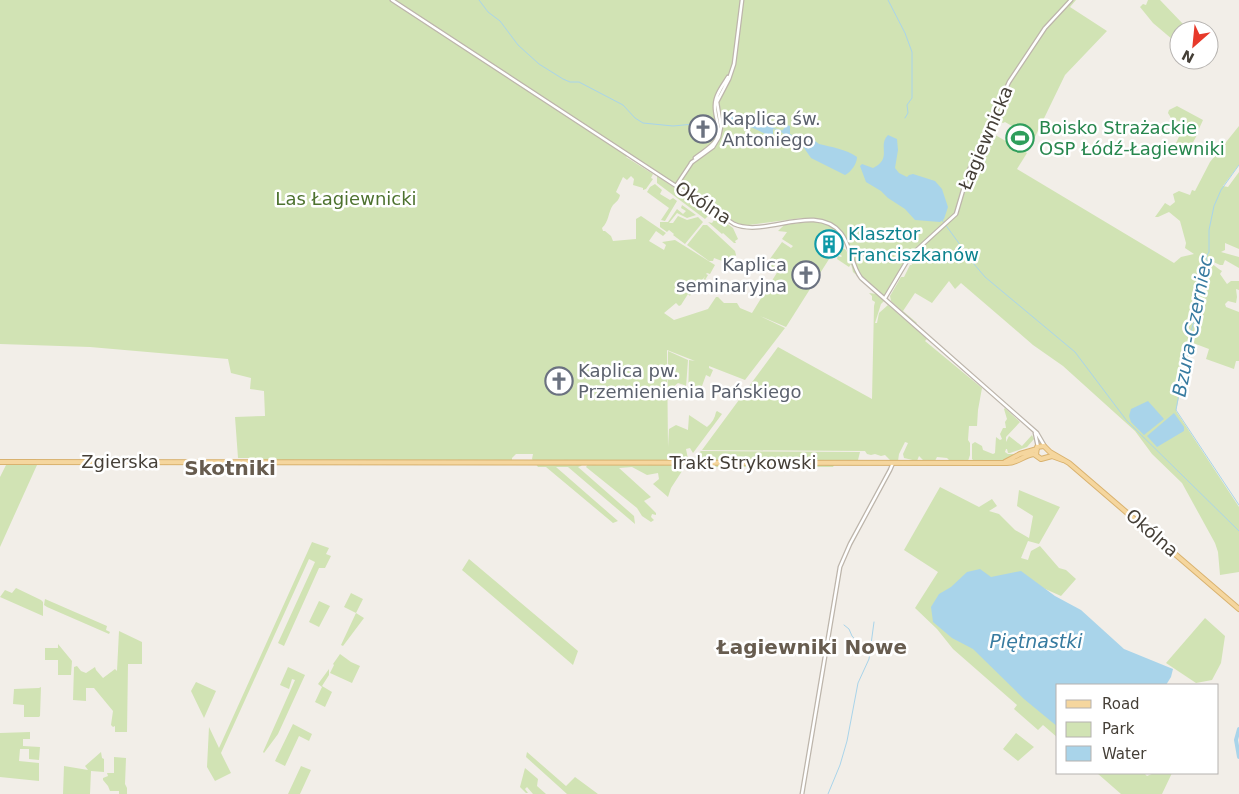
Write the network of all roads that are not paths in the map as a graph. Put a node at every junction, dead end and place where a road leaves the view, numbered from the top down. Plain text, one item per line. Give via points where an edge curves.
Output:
1 (392, 0) edge
2 (742, 0) edge
3 (1071, 0) edge
4 (676, 186) junction
5 (885, 298) junction
6 (1036, 433) junction
7 (1044, 446) junction
8 (1038, 448) junction
9 (1048, 450) junction
10 (1037, 456) junction
11 (1048, 457) junction
12 (1063, 460) junction
13 (0, 462) edge
14 (484, 463) joint
15 (893, 463) junction
16 (1001, 463) junction
17 (1239, 609) edge
18 (802, 794) edge

1 - 4 street, Okólna
2 - 4 street via 734,64 715,101 717,137
3 - 5 street, Łagiewnicka via 1044,28 1009,82 969,170 957,211 910,256
4 - 5 street, Okólna via 739,226 808,220 832,226 843,236 860,276
5 - 6 street, Okólna
6 - 7 street, Okólna
6 - 8 street
7 - 8 main road
7 - 9 main road
8 - 10 main road
8 - 16 main road, Trakt Strykowski
9 - 11 main road
9 - 12 main road, Okólna
10 - 11 main road via 1042,459
10 - 16 main road, Trakt Strykowski via 1028,455 1013,463
11 - 12 main road, Okólna
12 - 17 main road, Okólna
13 - 14 main road, Zgierska
14 - 15 main road, Trakt Strykowski
15 - 16 main road, Trakt Strykowski
15 - 18 street via 840,567

